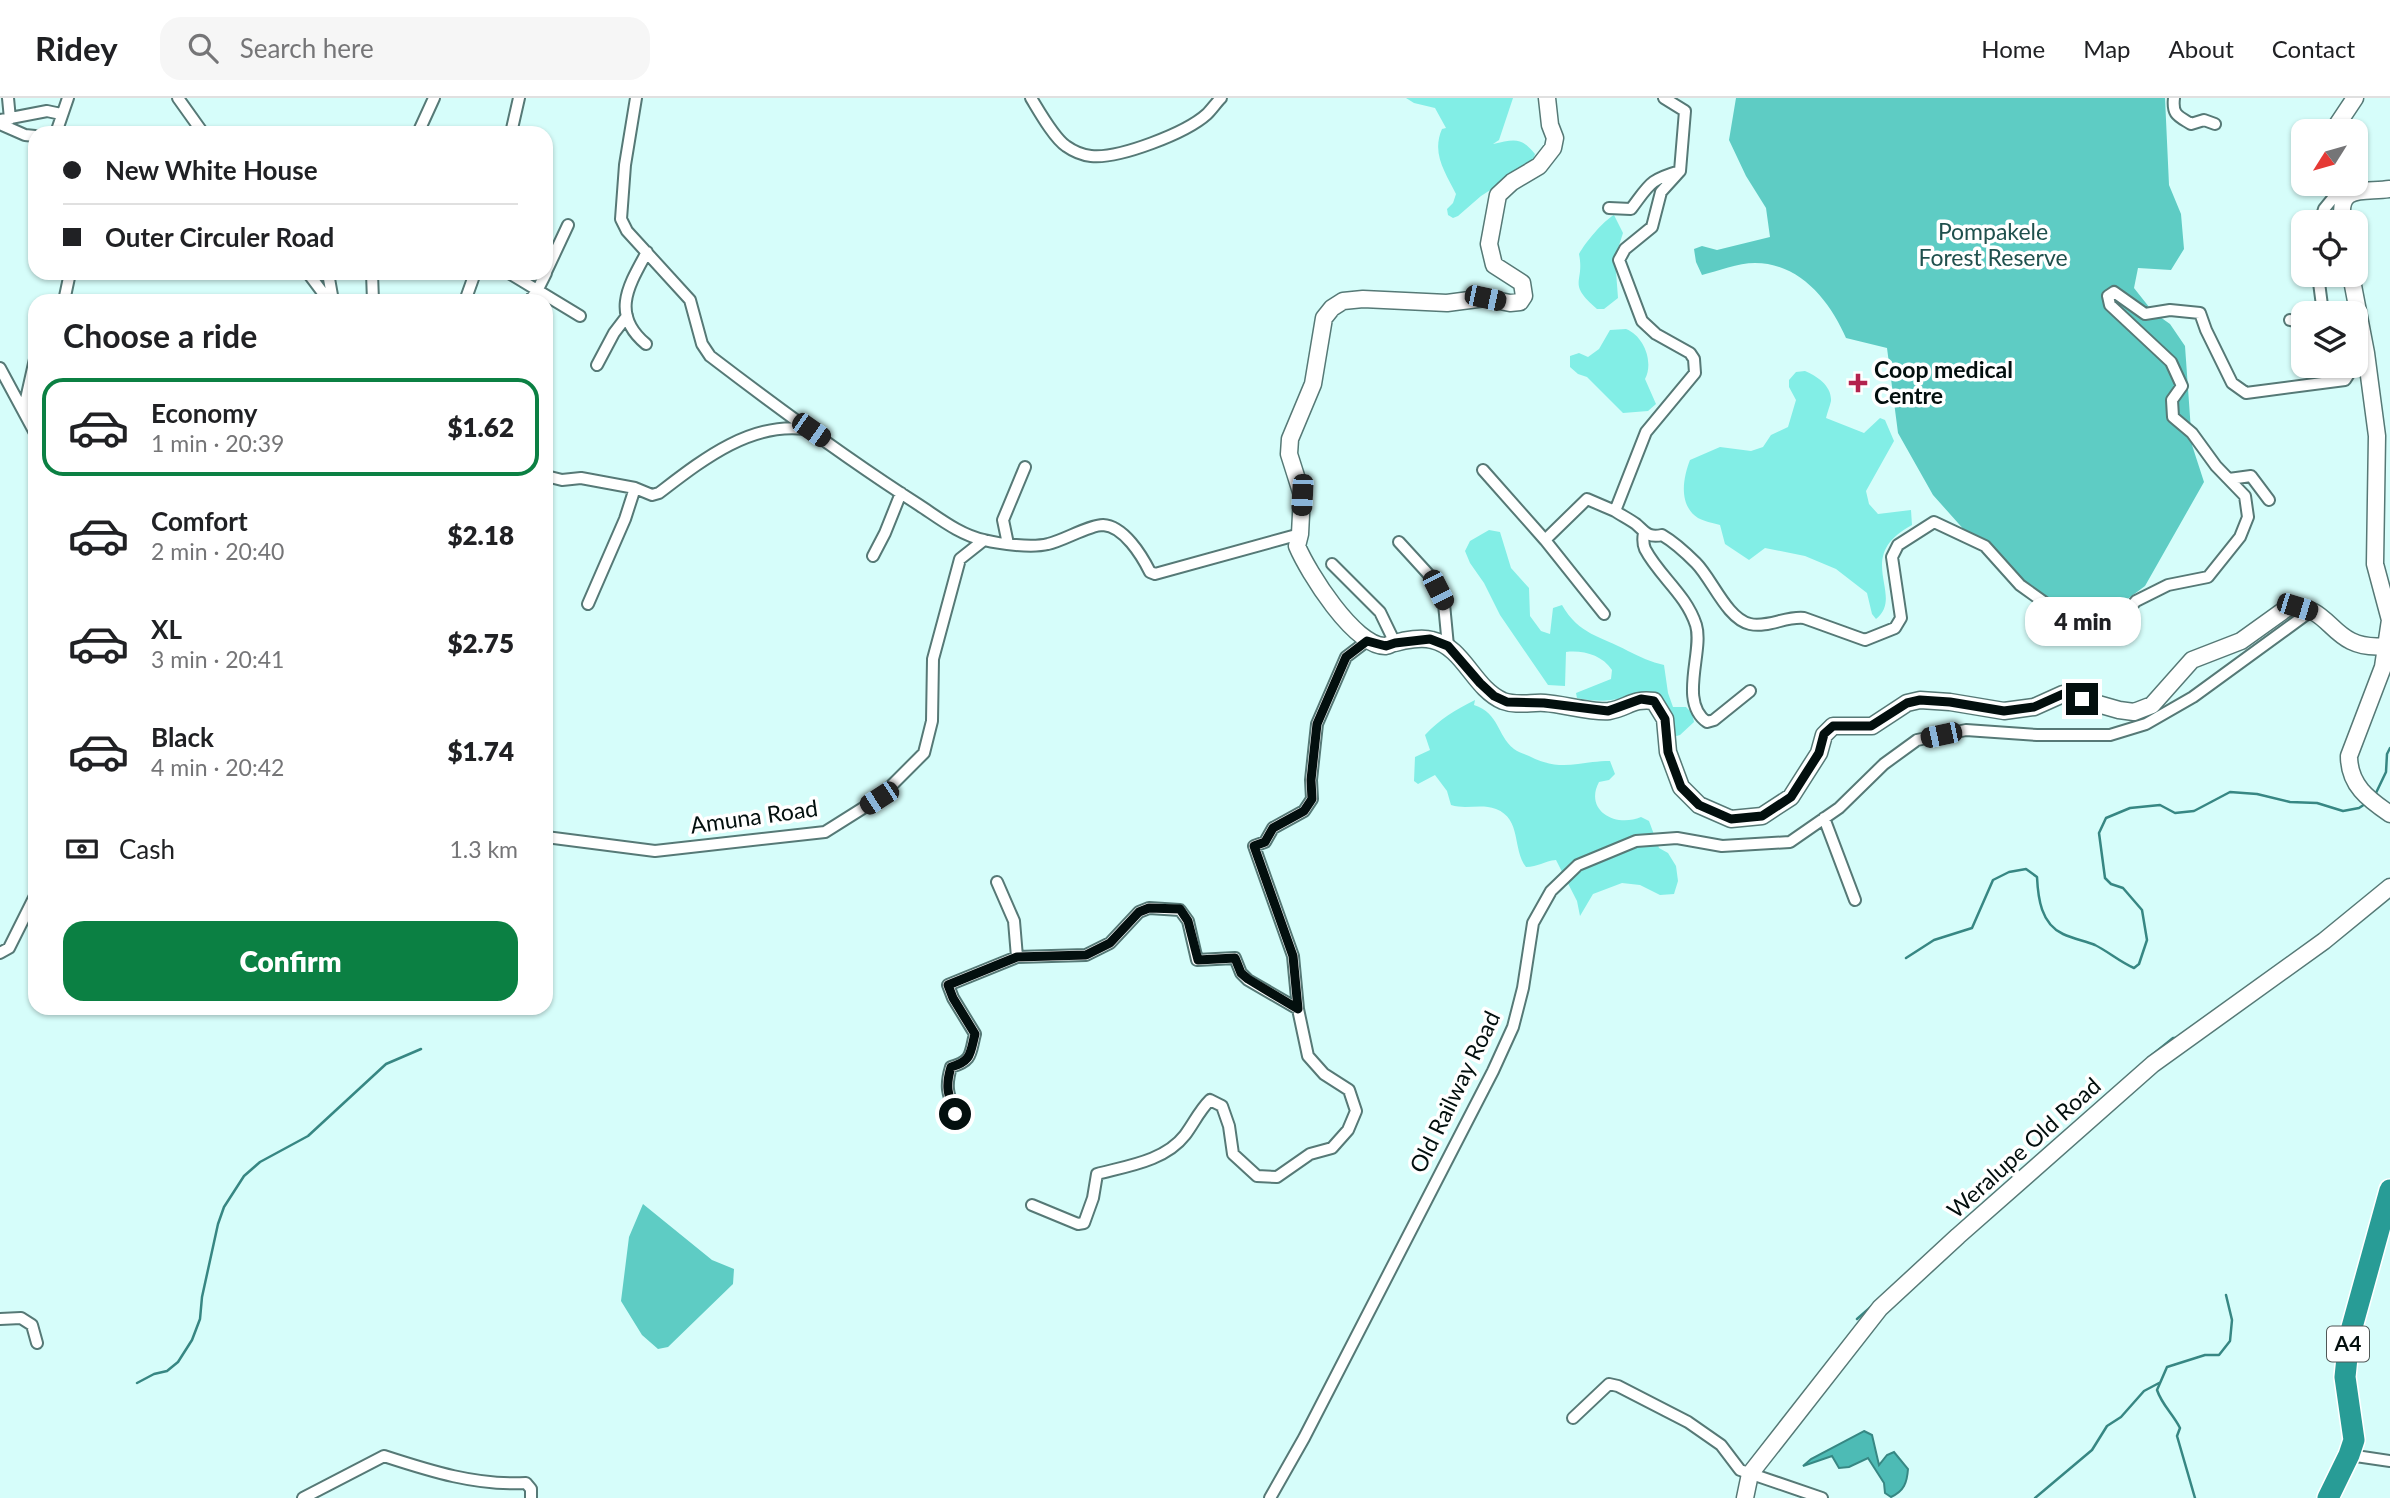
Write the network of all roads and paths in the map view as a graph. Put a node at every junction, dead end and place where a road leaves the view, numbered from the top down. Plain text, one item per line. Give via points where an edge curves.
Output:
1 (8, 98) edge
2 (178, 98) edge
3 (435, 98) edge
4 (519, 98) edge
5 (636, 98) edge
6 (1031, 98) edge
7 (1221, 98) edge
8 (1547, 98) edge
9 (1664, 98) edge
10 (2174, 98) edge
11 (2355, 98) edge
12 (66, 99) edge
13 (61, 114) junction
14 (2341, 119) edge
15 (3, 121) edge
16 (2215, 124) dead end
17 (58, 126) edge
18 (198, 126) edge
19 (421, 126) edge
20 (513, 126) edge
21 (28, 135) edge
22 (1680, 171) junction
23 (2390, 189) edge
24 (2368, 190) edge
25 (2338, 196) edge
26 (1609, 208) dead end
27 (2324, 210) edge
28 (568, 225) dead end
29 (647, 252) junction
30 (553, 257) edge
31 (314, 280) edge
32 (521, 280) edge
33 (542, 280) edge
34 (537, 290) junction
35 (325, 294) edge
36 (534, 294) edge
37 (544, 294) edge
38 (553, 300) edge
39 (580, 316) dead end
40 (626, 316) junction
41 (646, 344) dead end
42 (2368, 362) edge
43 (597, 365) dead end
44 (0, 368) edge
45 (2346, 378) edge
46 (28, 420) edge
47 (811, 430) junction
48 (1025, 467) dead end
49 (1483, 470) dead end
50 (553, 478) edge
51 (2229, 479) junction
52 (635, 488) junction
53 (901, 493) junction
54 (2269, 500) dead end
55 (1615, 511) junction
56 (1644, 533) junction
57 (1300, 534) junction
58 (984, 540) junction
59 (1545, 540) junction
60 (1398, 542) dead end
61 (1008, 544) junction
62 (873, 556) dead end
63 (1332, 564) dead end
64 (588, 604) dead end
65 (2311, 611) junction
66 (1604, 614) dead end
67 (1367, 641) junction
68 (1395, 643) junction
69 (1448, 646) junction
70 (2385, 646) junction
71 (1750, 691) dead end
72 (2390, 814) edge
73 (1824, 818) junction
74 (553, 837) edge
75 (997, 883) dead end
76 (2390, 887) edge
77 (1855, 900) dead end
78 (28, 910) edge
79 (0, 953) edge
80 (1017, 957) junction
81 (1298, 1009) junction
82 (955, 1114) dead end
83 (2390, 1189) edge
84 (1032, 1205) dead end
85 (0, 1319) edge
86 (37, 1343) dead end
87 (1573, 1418) dead end
88 (2349, 1455) junction
89 (2390, 1461) edge
90 (1750, 1474) junction
91 (531, 1493) edge
92 (303, 1498) edge
93 (1270, 1498) edge
94 (1745, 1498) edge
95 (1822, 1498) edge
96 (2328, 1498) edge

1 - 15 street
2 - 18 street
3 - 19 street
4 - 20 street
5 - 29 street via 621,219
6 - 7 street via 1063,144 1093,157 1127,151 1189,127
8 - 57 street via 1553,148 1539,166 1498,195 1489,244 1494,265 1522,283 1520,302 1363,299 1343,301 1324,318 1313,384 1290,439 1289,454 1302,495
9 - 22 street via 1685,111
10 - 16 street via 2173,108 2179,117 2192,124 2204,120
11 - 14 street
12 - 13 street
13 - 15 street via 47,111
13 - 17 street
15 - 21 street
22 - 26 street via 1660,176 1631,209
22 - 55 street via 1661,192 1652,227 1619,260 1642,321 1690,353 1695,373 1646,432
23 - 24 street
25 - 27 street
28 - 30 street
29 - 40 street via 629,284
29 - 47 street via 690,300 710,356
31 - 35 street
32 - 34 street
33 - 34 street
34 - 36 street
34 - 37 street
38 - 39 street
40 - 41 street via 635,335
40 - 43 street
42 - 70 street via 2376,436 2375,564 2390,620
44 - 46 street
45 - 51 street via 2246,393 2232,383 2200,313 2170,310 2146,314 2114,292 2108,296 2110,305 2171,362 2182,386 2172,400 2173,416
47 - 52 street via 759,433 703,460 659,493
47 - 53 street
48 - 61 street via 1003,520
49 - 59 street
50 - 52 street
51 - 54 street via 2251,476
51 - 56 street via 2245,496 2248,517 2240,537 2208,577 2168,585 2136,601 2122,617 2094,624 2062,615 2020,585 1985,547 1934,522 1898,545 1892,557 1901,618 1895,628 1865,640 1804,618 1759,626 1733,614 1697,564 1671,541 1662,534
52 - 64 street
53 - 58 street via 966,535
53 - 62 street
55 - 56 street
55 - 59 street via 1587,499
56 - 71 street via 1644,548 1687,603 1697,628 1693,690 1700,718 1714,720
57 - 61 street via 1155,574 1129,540 1102,525 1046,545
57 - 67 street via 1297,545 1304,562 1348,625
58 - 61 street
58 - 74 street, Amuna Road via 960,559 933,659 932,721 924,753 879,798 825,832 812,834 655,851
59 - 66 street
60 - 69 street via 1431,577 1444,604
63 - 68 street via 1380,612
65 - 69 street via 2287,608 2241,641 2192,660 2152,705 2134,712 2063,694 2034,707 2004,711 1920,700 1871,726 1833,726 1824,734 1819,753 1791,797 1762,816 1741,819 1709,811 1681,787 1668,752 1665,719 1654,701 1641,699 1608,711 1507,702 1480,683
65 - 70 street via 2350,641
65 - 73 street, Old Railway Road via 2193,697 2146,724 2110,735 1966,730 1917,740
67 - 68 street via 1386,646
67 - 81 street via 1346,657 1317,724 1312,799 1304,811 1273,828 1265,842 1254,846 1293,956
68 - 69 street via 1430,639
70 - 72 street via 2383,667 2349,756 2349,767 2354,782
73 - 77 street
73 - 93 street, Old Railway Road via 1790,842 1722,846 1677,838 1636,841 1578,865 1551,891 1533,923 1513,1027
75 - 80 street via 1014,921
76 - 90 street, Weralupe Old Road via 2324,941 2153,1064 1958,1236 1880,1308
78 - 79 street via 9,948
80 - 81 street via 1086,955 1110,943 1139,912 1180,909 1188,921 1198,960 1235,958 1248,979
80 - 82 street via 948,985 975,1034 968,1059 951,1067 947,1079
81 - 84 street via 1308,1056 1324,1074 1349,1090 1356,1111 1348,1130 1332,1148 1310,1154 1277,1177 1257,1176 1233,1154 1222,1107 1210,1100 1185,1136 1167,1151 1097,1174 1084,1223
83 - 88 highway, A4 via 2349,1338 2345,1377 2354,1440
85 - 86 street via 21,1318 32,1325
87 - 90 street via 1603,1388 1618,1386 1688,1422 1721,1445 1740,1470
88 - 89 street
88 - 96 highway, A4
90 - 94 street, Weralupe Old Road
90 - 95 street
91 - 92 street via 526,1483 447,1477 384,1456

